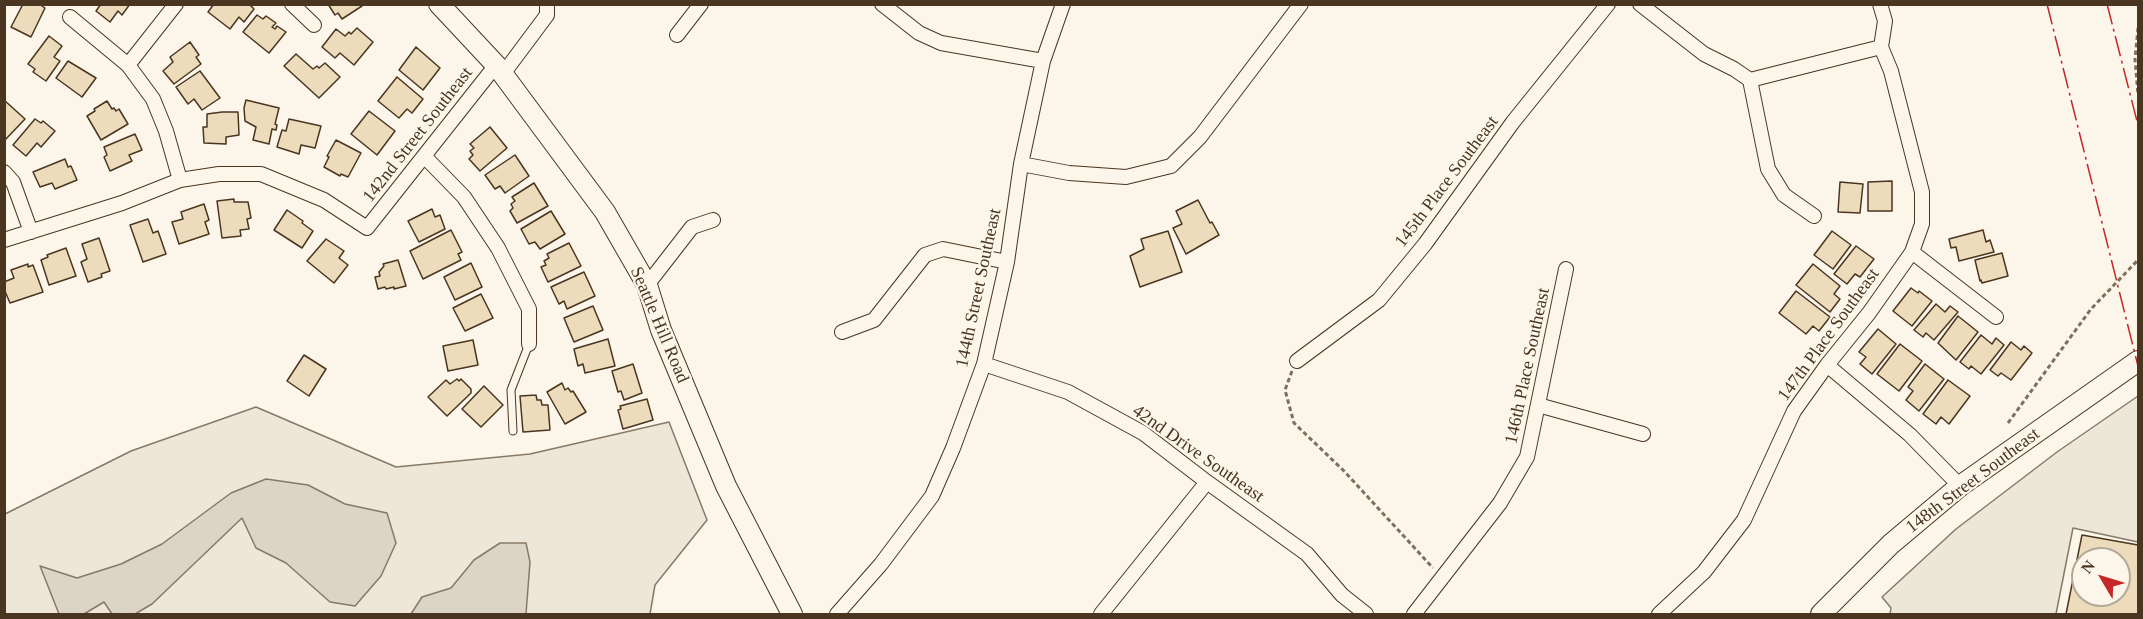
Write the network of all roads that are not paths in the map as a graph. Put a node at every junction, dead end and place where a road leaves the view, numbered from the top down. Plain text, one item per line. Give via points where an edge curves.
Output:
1 (176, 4) edge
2 (292, 4) edge
3 (440, 4) edge
4 (547, 4) edge
5 (701, 4) edge
6 (882, 4) edge
7 (1063, 4) edge
8 (1301, 4) edge
9 (1608, 4) edge
10 (1640, 4) edge
11 (1880, 4) edge
12 (70, 17) dead end
13 (314, 25) dead end
14 (677, 35) dead end
15 (1881, 47) junction
16 (1043, 62) junction
17 (128, 65) junction
18 (500, 70) junction
19 (1749, 80) junction
20 (424, 156) junction
21 (1021, 164) junction
22 (4, 172) edge
23 (180, 180) junction
24 (1814, 216) dead end
25 (713, 220) dead end
26 (31, 232) junction
27 (4, 240) edge
28 (1912, 252) junction
29 (1006, 262) junction
30 (1566, 269) dead end
31 (647, 285) junction
32 (1996, 317) dead end
33 (842, 332) dead end
34 (529, 344) joint
35 (1297, 361) road end
36 (2139, 362) edge
37 (984, 364) junction
38 (1827, 365) junction
39 (1538, 405) junction
40 (513, 431) dead end
41 (1643, 434) dead end
42 (1207, 482) junction
43 (1960, 486) junction
44 (792, 615) edge
45 (837, 615) edge
46 (1101, 615) edge
47 (1366, 615) edge
48 (1414, 615) edge
49 (1659, 615) edge
50 (1821, 615) edge

1 - 17 street
2 - 13 street
3 - 18 main road, Seattle Hill Road
4 - 18 street, 142nd Street Southeast via 547,15
5 - 14 street
6 - 16 street via 919,33 941,43
7 - 16 street, 144th Street Southeast
8 - 21 street via 1200,137 1171,166 1126,177 1069,173
9 - 35 street, 145th Place Southeast via 1379,300
10 - 19 street via 1704,54
11 - 15 street via 1885,21
12 - 17 street
15 - 19 street
15 - 28 street, 147th Place Southeast via 1892,71 1922,192 1922,224
16 - 21 street, 144th Street Southeast
17 - 23 street via 153,99
18 - 20 street, 142nd Street Southeast
18 - 31 main road, Seattle Hill Road via 605,212
19 - 24 street via 1768,169 1784,195
20 - 23 street, 142nd Street Southeast via 367,228 324,200 261,174 219,174
20 - 34 street via 464,197 498,248 529,309
21 - 29 street, 144th Street Southeast
22 - 26 street via 13,182
23 - 26 street
25 - 31 street via 692,227
26 - 27 street
28 - 32 street
28 - 38 street, 147th Place Southeast
29 - 33 street via 943,249 926,255 873,320
29 - 37 street, 144th Street Southeast
30 - 39 street, 146th Place Southeast
31 - 44 main road, Seattle Hill Road via 661,330 726,486
34 - 40 lane via 511,390
36 - 43 main road, 148th Street Southeast
37 - 42 street, 42nd Drive Southeast via 1068,392 1143,433
37 - 45 street, 144th Street Southeast via 932,496
38 - 43 street via 1910,435
38 - 49 street, 147th Place Southeast via 1794,411 1744,520 1704,572
39 - 41 street
39 - 48 street, 146th Place Southeast via 1527,457 1500,503
42 - 46 street
42 - 47 street, 42nd Drive Southeast via 1307,554 1342,596
43 - 50 main road, 148th Street Southeast via 1891,544

